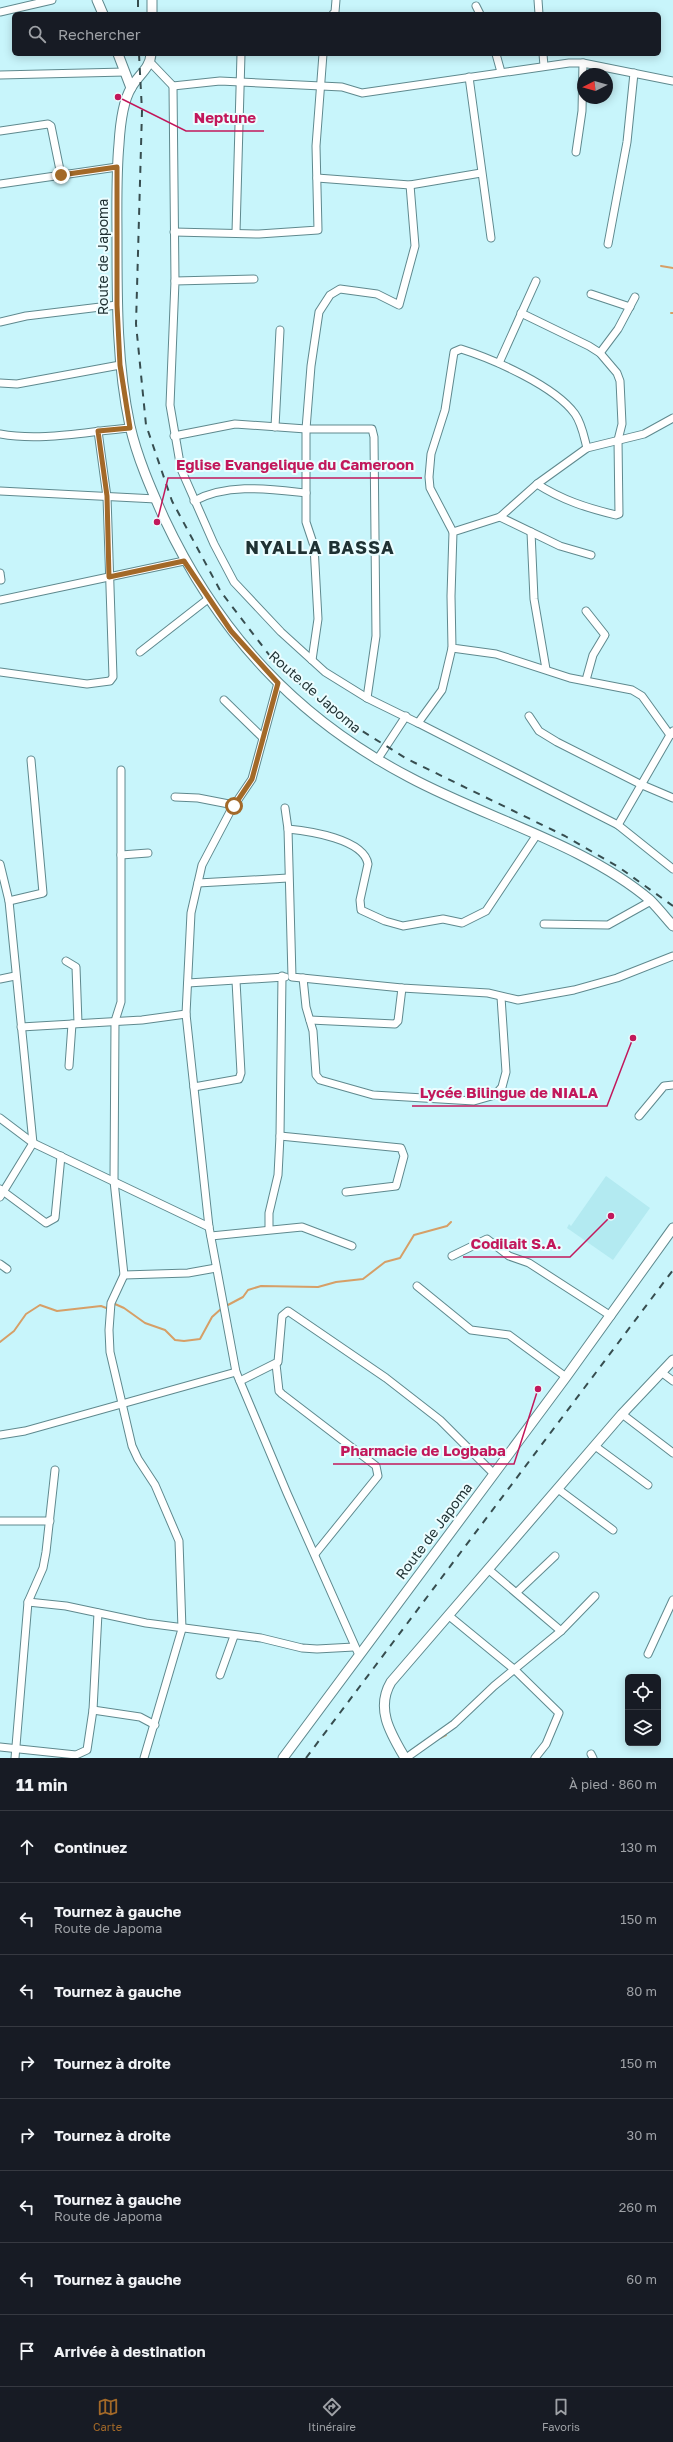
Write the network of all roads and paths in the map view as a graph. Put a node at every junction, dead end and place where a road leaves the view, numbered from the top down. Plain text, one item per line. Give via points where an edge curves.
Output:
1 (52, 0) edge
2 (97, 0) edge
3 (152, 0) edge
4 (336, 0) edge
5 (538, 0) edge
6 (476, 6) dead end
7 (0, 12) edge
8 (102, 12) edge
9 (152, 12) edge
10 (335, 12) edge
11 (479, 12) edge
12 (539, 12) edge
13 (119, 56) edge
14 (241, 56) edge
15 (323, 56) edge
16 (497, 56) edge
17 (543, 56) edge
18 (150, 58) edge
19 (583, 63) junction
20 (544, 66) junction
21 (125, 72) junction
22 (501, 72) junction
23 (634, 73) junction
24 (0, 75) edge
25 (469, 77) junction
26 (673, 81) edge
27 (239, 82) junction
28 (173, 86) junction
29 (320, 86) junction
30 (130, 88) junction
31 (0, 131) edge
32 (576, 152) dead end
33 (117, 167) junction
34 (481, 173) junction
35 (61, 175) junction
36 (317, 178) junction
37 (0, 184) edge
38 (410, 185) junction
39 (174, 232) junction
40 (236, 232) junction
41 (491, 238) dead end
42 (608, 244) dead end
43 (254, 279) dead end
44 (175, 281) junction
45 (536, 281) dead end
46 (591, 294) dead end
47 (636, 297) dead end
48 (117, 305) junction
49 (630, 307) junction
50 (521, 314) junction
51 (0, 322) edge
52 (280, 330) dead end
53 (600, 353) junction
54 (499, 363) junction
55 (120, 365) junction
56 (0, 383) edge
57 (673, 418) edge
58 (275, 427) junction
59 (130, 428) junction
60 (306, 430) junction
61 (98, 431) junction
62 (0, 434) edge
63 (174, 436) junction
64 (618, 440) junction
65 (587, 448) junction
66 (537, 484) junction
67 (0, 491) edge
68 (306, 493) junction
69 (107, 496) junction
70 (156, 500) junction
71 (194, 501) junction
72 (500, 517) junction
73 (453, 532) junction
74 (531, 532) junction
75 (592, 556) dead end
76 (184, 561) junction
77 (109, 577) junction
78 (208, 599) junction
79 (0, 600) edge
80 (586, 611) dead end
81 (452, 648) junction
82 (140, 652) dead end
83 (312, 660) junction
84 (546, 669) junction
85 (0, 672) edge
86 (586, 680) junction
87 (278, 683) junction
88 (366, 698) junction
89 (224, 700) dead end
90 (406, 716) junction
91 (529, 716) dead end
92 (418, 723) junction
93 (672, 733) edge
94 (263, 738) junction
95 (31, 760) dead end
96 (377, 760) junction
97 (121, 770) dead end
98 (640, 784) junction
99 (175, 797) dead end
100 (673, 798) edge
101 (234, 806) junction
102 (285, 808) dead end
103 (618, 824) junction
104 (288, 829) junction
105 (536, 836) junction
106 (148, 853) dead end
107 (121, 855) junction
108 (0, 864) edge
109 (673, 869) edge
110 (288, 878) junction
111 (198, 883) junction
112 (9, 901) junction
113 (651, 901) junction
114 (544, 924) dead end
115 (673, 926) edge
116 (673, 956) edge
117 (66, 961) dead end
118 (15, 976) junction
119 (282, 976) junction
120 (292, 977) junction
121 (303, 978) junction
122 (0, 979) edge
123 (236, 981) junction
124 (188, 983) junction
125 (402, 988) junction
126 (501, 997) junction
127 (186, 1014) junction
128 (310, 1020) junction
129 (115, 1021) junction
130 (75, 1024) junction
131 (21, 1027) junction
132 (69, 1066) dead end
133 (673, 1085) edge
134 (194, 1087) junction
135 (639, 1116) dead end
136 (0, 1118) edge
137 (280, 1136) junction
138 (33, 1143) junction
139 (61, 1156) junction
140 (114, 1181) junction
141 (346, 1192) dead end
142 (1, 1193) edge
143 (209, 1226) junction
144 (673, 1228) edge
145 (269, 1230) junction
146 (211, 1236) junction
147 (352, 1246) dead end
148 (452, 1256) dead end
149 (0, 1264) edge
150 (216, 1268) junction
151 (7, 1269) dead end
152 (124, 1275) junction
153 (417, 1286) dead end
154 (611, 1316) junction
155 (673, 1360) edge
156 (276, 1364) junction
157 (236, 1372) junction
158 (661, 1372) junction
159 (566, 1377) junction
160 (240, 1381) junction
161 (673, 1381) edge
162 (122, 1405) junction
163 (622, 1414) junction
164 (0, 1435) edge
165 (595, 1446) junction
166 (673, 1453) edge
167 (55, 1470) dead end
168 (494, 1474) junction
169 (648, 1485) dead end
170 (558, 1489) junction
171 (0, 1521) edge
172 (50, 1522) junction
173 (613, 1530) dead end
174 (314, 1554) junction
175 (555, 1556) dead end
176 (488, 1569) junction
177 (517, 1592) junction
178 (595, 1596) dead end
179 (673, 1600) edge
180 (28, 1602) junction
181 (98, 1614) junction
182 (448, 1615) junction
183 (182, 1629) junction
184 (561, 1631) junction
185 (234, 1636) junction
186 (354, 1647) junction
187 (648, 1654) dead end
188 (359, 1656) junction
189 (515, 1670) junction
190 (220, 1675) dead end
191 (93, 1710) junction
192 (155, 1724) junction
193 (0, 1747) edge
194 (16, 1749) junction
195 (15, 1758) edge
196 (144, 1758) edge
197 (283, 1758) edge
198 (406, 1758) edge
199 (535, 1758) edge

1 - 7 street
2 - 8 main road
3 - 9 main road
4 - 10 street
5 - 12 street
6 - 11 street
13 - 21 main road
14 - 27 street
15 - 29 street
16 - 22 street
17 - 20 street
18 - 28 street
18 - 30 main road
19 - 20 street
19 - 23 street
19 - 32 street via 582,111
20 - 22 street
21 - 24 street
21 - 30 main road
22 - 25 street
23 - 26 street
23 - 42 street via 627,142
25 - 29 street via 362,92 342,87
25 - 34 street
27 - 28 street via 210,81
27 - 29 street
27 - 40 street
28 - 39 street
29 - 36 street via 316,146
30 - 33 main road, Route de Japoma via 119,141
31 - 35 street via 48,124 51,126
33 - 35 street
33 - 48 main road, Route de Japoma
34 - 38 street
34 - 41 street
35 - 37 street
36 - 38 street
36 - 40 street via 317,231
38 - 60 street via 415,246 399,305 377,294 340,289 324,301 319,312 313,349
39 - 40 street
39 - 44 street
43 - 44 street
44 - 63 street via 170,400
45 - 50 street
46 - 49 street
47 - 49 street
48 - 51 street via 26,316
48 - 55 main road, Route de Japoma
49 - 53 street
50 - 53 street
50 - 54 street
52 - 58 street
53 - 64 street via 620,381 622,424
54 - 65 street via 565,401 580,423
54 - 73 street via 461,349 454,352 445,410 431,454 429,477 430,488
55 - 56 street via 17,384
55 - 59 main road, Route de Japoma
57 - 64 street via 644,434
58 - 60 street
58 - 63 street via 235,424
59 - 61 street
59 - 70 main road, Route de Japoma
60 - 68 street
60 - 88 street via 368,428 373,432 376,636
61 - 62 street via 15,437
61 - 69 street
63 - 71 street via 182,473
64 - 65 street
64 - 66 street via 619,509 616,516 583,508 559,498
65 - 66 street
66 - 72 street
67 - 69 street
68 - 71 street via 265,489 217,491
68 - 83 street via 306,522 314,546 318,619
69 - 70 street
69 - 77 street
70 - 76 main road, Route de Japoma
71 - 83 street via 237,586
72 - 73 street
72 - 74 street
73 - 81 street
74 - 75 street via 566,548
74 - 84 street via 534,599
76 - 77 street
76 - 78 main road, Route de Japoma
77 - 79 street
77 - 85 street via 113,677 110,681 87,684
78 - 82 street
78 - 87 main road, Route de Japoma via 245,648
80 - 86 street via 605,635 593,654
81 - 84 street via 496,654
81 - 92 street via 442,690
83 - 88 street
84 - 86 street via 570,678
86 - 93 street via 621,687 642,696
87 - 94 street
87 - 96 main road, Route de Japoma via 348,741
88 - 90 street
89 - 94 street
90 - 92 street
90 - 96 street
91 - 98 street via 535,727 546,736
92 - 103 street
93 - 98 street
94 - 101 street via 252,779
95 - 112 street via 43,893
96 - 105 main road, Route de Japoma via 412,779
97 - 107 street
98 - 100 street
98 - 103 street
99 - 101 street via 198,798
101 - 111 street via 202,865
102 - 104 street
103 - 109 street
104 - 105 street via 334,838 362,852 368,858 368,864 360,900 361,910 403,926 443,919 462,923 478,917 486,911
104 - 110 street
105 - 113 main road, Route de Japoma via 586,858
106 - 107 street
107 - 129 street via 121,1002
108 - 112 street
110 - 111 street
110 - 120 street
111 - 124 street via 189,926
112 - 118 street
113 - 114 street via 608,925
113 - 115 main road, Route de Japoma
116 - 126 street via 617,978 574,990 518,1000
117 - 130 street via 76,967
118 - 122 street
118 - 131 street
119 - 120 street
119 - 123 street
119 - 137 street
120 - 121 street
121 - 125 street
121 - 128 street
123 - 124 street
123 - 134 street via 241,1074 239,1079
124 - 127 street
125 - 126 street via 472,991
125 - 128 street via 398,1021 395,1024
126 - 128 street via 506,1072 501,1089 495,1095 478,1101 373,1095 320,1080 314,1070 314,1035
127 - 129 street
127 - 134 street
129 - 130 street
129 - 140 street
130 - 131 street
130 - 132 street
131 - 138 street
133 - 135 street via 664,1086
134 - 143 street
136 - 138 street
137 - 141 street via 401,1148 404,1156 396,1186
137 - 145 street via 278,1175 269,1213
138 - 139 street
138 - 142 street
139 - 140 street
139 - 142 street via 55,1218 51,1222 46,1223
140 - 143 street
140 - 152 street
143 - 146 street
144 - 154 main road, Route de Japoma
145 - 146 street
145 - 147 street via 308,1228
146 - 150 street
148 - 154 street via 487,1239 509,1256 529,1263
149 - 151 street
150 - 152 street via 188,1273
150 - 157 street
152 - 162 street via 112,1303 109,1330 110,1352
153 - 159 street via 471,1330 509,1335
154 - 159 main road, Route de Japoma
155 - 158 main road
156 - 160 street
156 - 168 street via 279,1358 282,1316 288,1311 386,1378 440,1420
156 - 174 street via 282,1394 376,1466 378,1471 378,1476
157 - 160 street
157 - 162 street
158 - 161 street
158 - 163 main road
159 - 168 main road, Route de Japoma
160 - 174 street
162 - 164 street
162 - 183 street via 132,1446 155,1484 179,1540
163 - 165 main road
163 - 166 street
165 - 169 street
165 - 170 main road
167 - 172 street
168 - 188 main road, Route de Japoma
170 - 173 street
170 - 176 main road
171 - 172 street
172 - 180 street via 43,1568
174 - 186 street
175 - 177 street
176 - 177 street
176 - 182 main road
177 - 184 street
178 - 184 street
179 - 187 street
180 - 181 street via 66,1606
180 - 194 street
181 - 183 street
181 - 191 street
182 - 189 street
182 - 198 main road via 386,1691 384,1713 394,1740
183 - 185 street
183 - 192 street
184 - 189 street
185 - 186 street via 317,1649
185 - 190 street
186 - 188 street
188 - 197 main road, Route de Japoma
189 - 198 street via 454,1724
189 - 199 street via 559,1713 546,1744
191 - 192 street via 140,1717
191 - 194 street via 89,1745 83,1753 76,1755
192 - 196 street
193 - 194 street
194 - 195 street

